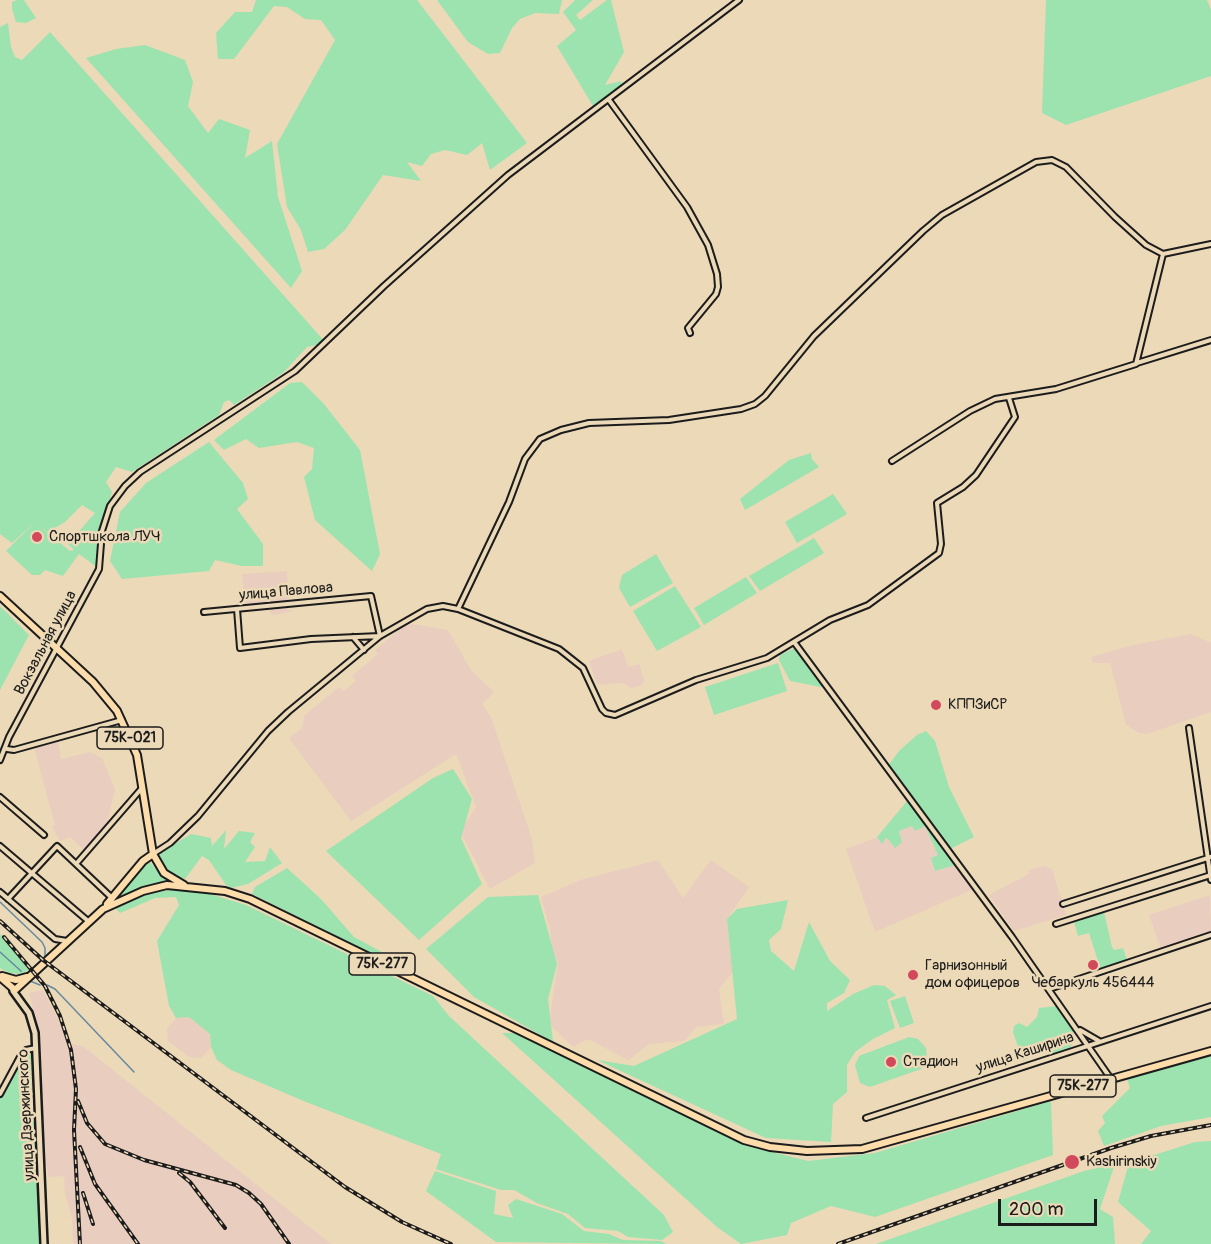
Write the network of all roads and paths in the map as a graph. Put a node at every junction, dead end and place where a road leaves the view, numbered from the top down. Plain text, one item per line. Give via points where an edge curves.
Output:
1 (739, 0) edge
2 (609, 100) junction
3 (1211, 244) edge
4 (1162, 254) junction
5 (690, 333) dead end
6 (1211, 340) edge
7 (1136, 364) junction
8 (1009, 398) junction
9 (892, 461) dead end
10 (0, 596) edge
11 (237, 609) junction
12 (458, 609) junction
13 (204, 612) dead end
14 (380, 636) junction
15 (353, 637) junction
16 (794, 642) junction
17 (56, 648) junction
18 (364, 650) junction
19 (123, 720) junction
20 (1189, 728) dead end
21 (7, 749) junction
22 (0, 760) edge
23 (142, 788) junction
24 (0, 797) edge
25 (44, 835) dead end
26 (0, 846) edge
27 (153, 854) junction
28 (1209, 858) edge
29 (76, 864) junction
30 (33, 873) junction
31 (1210, 877) edge
32 (184, 885) junction
33 (0, 892) edge
34 (112, 898) junction
35 (8, 899) junction
36 (1064, 904) dead end
37 (103, 909) junction
38 (88, 921) junction
39 (1056, 924) dead end
40 (1211, 935) edge
41 (67, 941) junction
42 (0, 976) edge
43 (19, 982) junction
44 (11, 989) junction
45 (1049, 989) junction
46 (25, 1005) junction
47 (1211, 1006) edge
48 (1077, 1028) junction
49 (1099, 1041) junction
50 (1089, 1045) junction
51 (36, 1048) junction
52 (1211, 1052) edge
53 (1110, 1078) junction
54 (0, 1095) edge
55 (866, 1118) dead end
56 (44, 1244) edge

1 - 2 street
2 - 5 street via 687,207 708,245 718,287 688,328
2 - 17 street, Вокзальная улица via 508,175 295,371 124,486 110,506 99,569
3 - 4 street
4 - 7 street
4 - 12 street via 1122,224 1066,168 1052,160 1036,162 942,215 923,231 814,336 755,404 678,418 589,423 540,439 525,459
6 - 7 street
7 - 8 street via 1056,389
8 - 9 street via 995,399 970,411
8 - 16 street via 1015,417 967,484 937,503 942,544 939,553 868,605 830,620
10 - 17 main road, 75К-021
11 - 13 street, улица Павлова
11 - 14 street, улица Павлова via 370,596
11 - 15 street via 240,648
12 - 14 street via 427,609
12 - 16 street via 574,658 583,668 602,709 615,715 696,680 767,658
14 - 15 street
14 - 18 street
15 - 18 street
16 - 45 street, улица Каширина
17 - 19 main road, 75К-021 via 93,682
17 - 21 street, Вокзальная улица via 9,737
18 - 27 street via 275,725 198,816
19 - 21 street
19 - 23 main road, 75К-021 via 137,755
20 - 28 street
21 - 22 street, Вокзальная улица
23 - 27 main road, 75К-021
23 - 29 street
24 - 25 street
26 - 30 street
27 - 32 main road, 75К-021 via 164,873
27 - 34 main road
28 - 31 street
28 - 36 street
29 - 30 street via 57,846
29 - 34 street
30 - 35 street
30 - 38 street
31 - 39 street
32 - 37 main road via 142,891
32 - 53 main road, 75К-277 via 250,899 721,1130 770,1147 807,1151 862,1149
33 - 35 street
34 - 37 main road
35 - 41 street via 55,939
37 - 38 main road
38 - 41 main road
40 - 45 street
41 - 43 main road
42 - 43 main road
42 - 44 main road
43 - 44 main road
43 - 46 main road
44 - 46 main road, улица Дзержинского
45 - 48 street, улица Каширина
46 - 51 main road, улица Дзержинского via 32,1020
47 - 49 street, улица Каширина
48 - 49 street
48 - 50 street, улица Каширина
49 - 50 street, улица Каширина
50 - 53 street
50 - 55 street, улица Каширина
51 - 54 street via 26,1050 20,1057
51 - 56 main road, улица Дзержинского
52 - 53 main road, 75К-277

